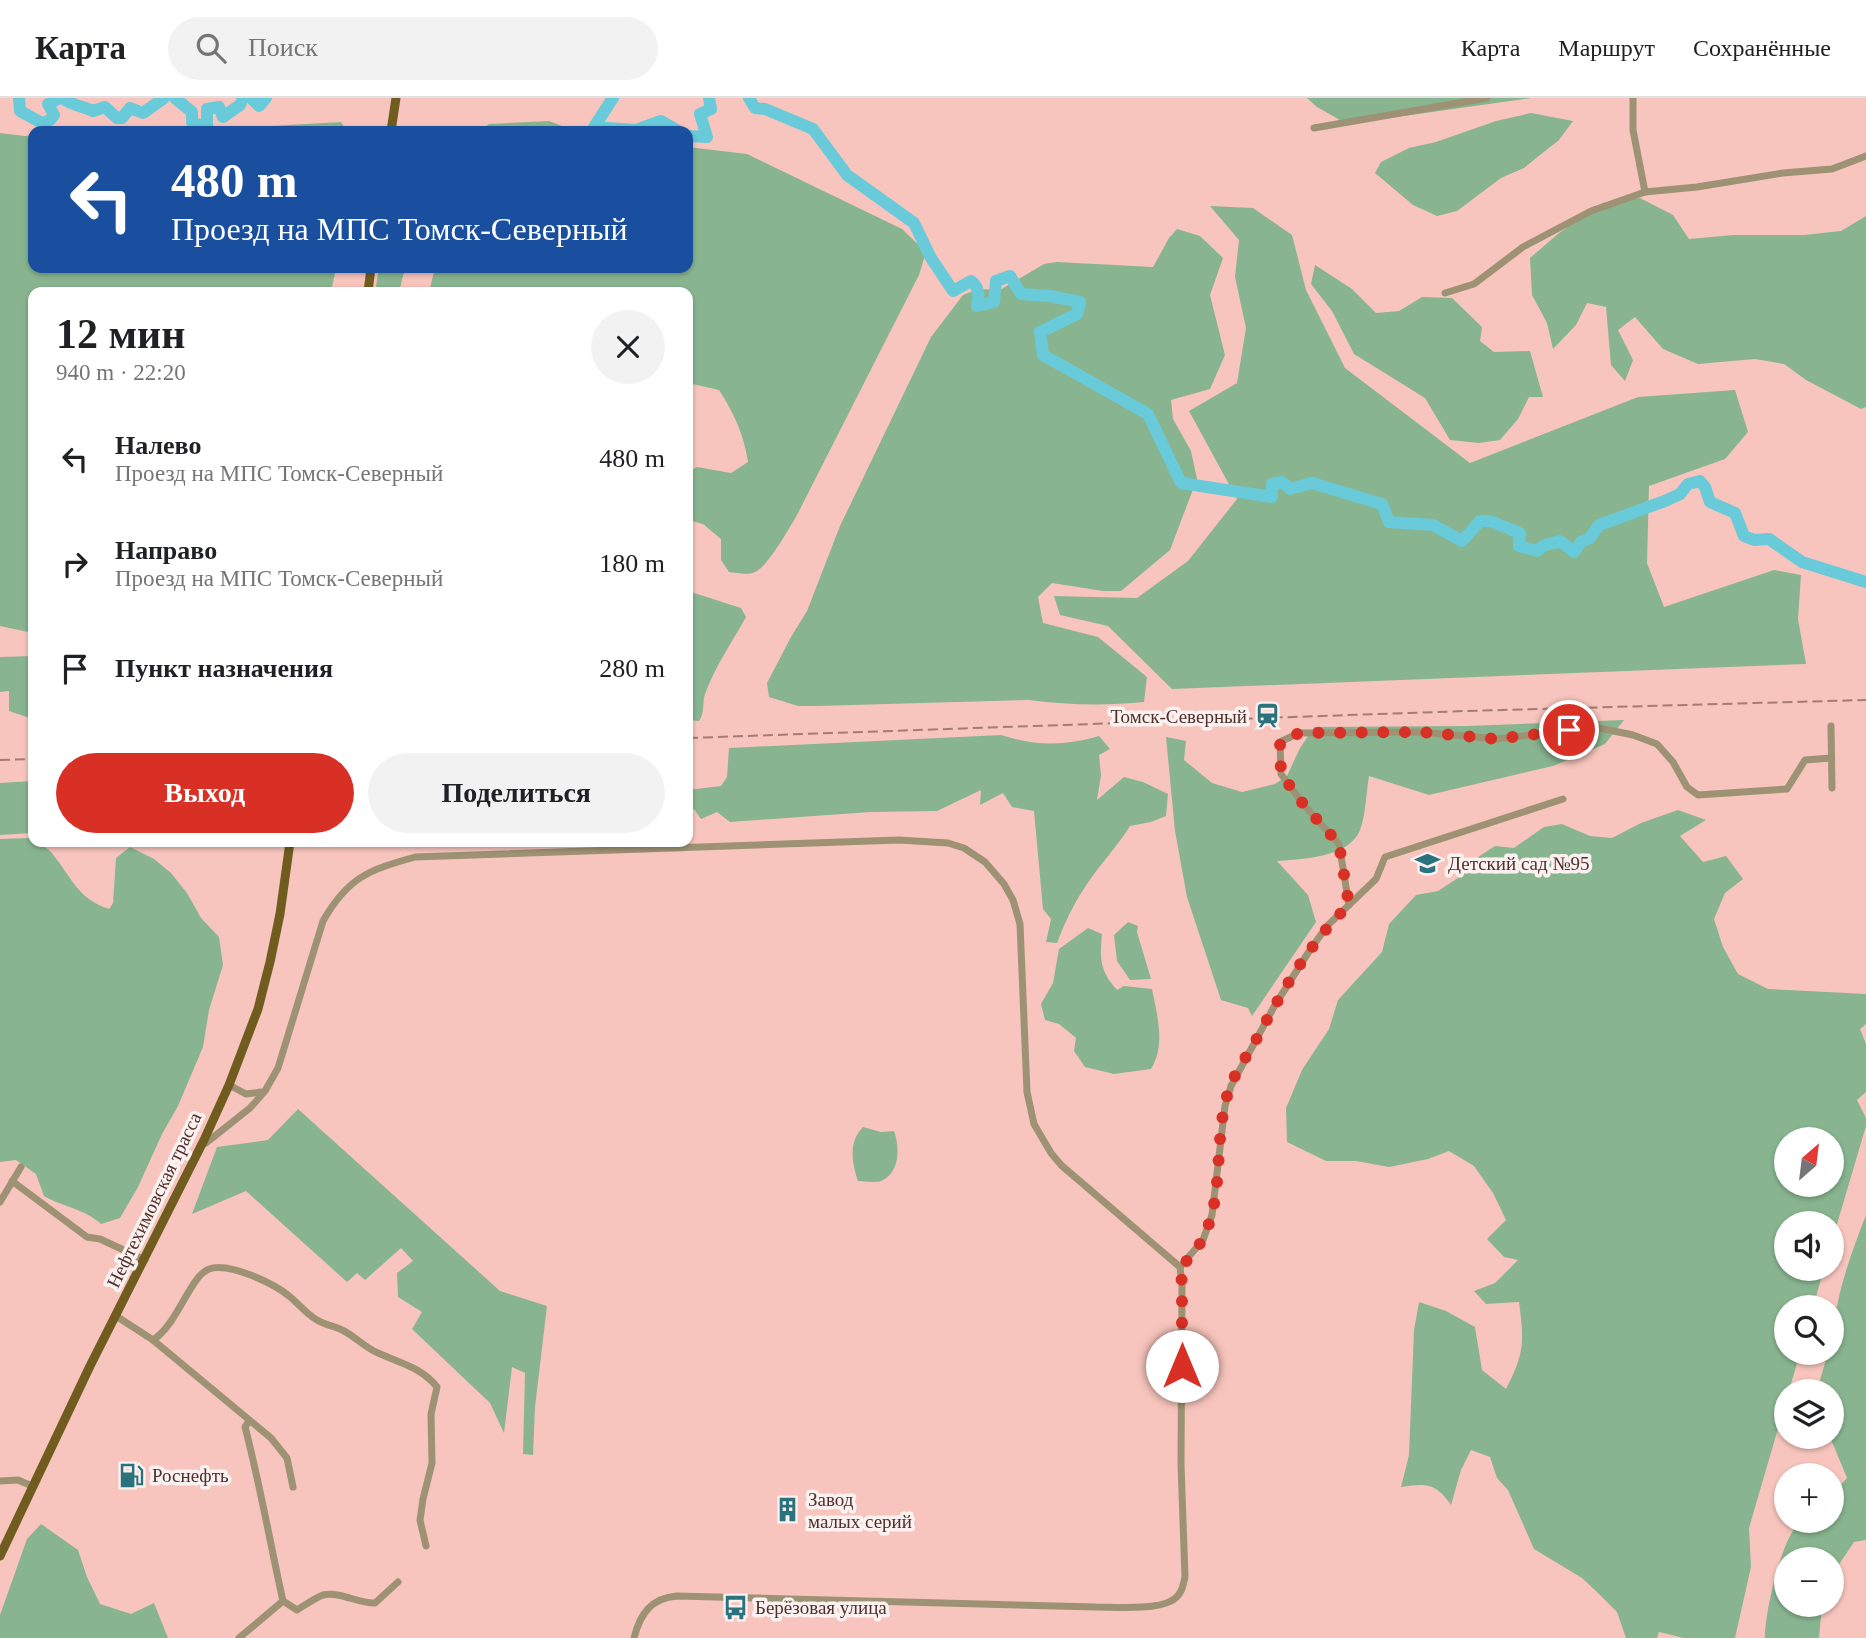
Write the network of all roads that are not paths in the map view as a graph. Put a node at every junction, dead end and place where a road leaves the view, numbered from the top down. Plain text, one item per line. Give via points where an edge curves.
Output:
1 (396, 98) edge
2 (1488, 98) edge
3 (1633, 98) edge
4 (392, 126) edge
5 (1314, 128) dead end
6 (1866, 156) edge
7 (1645, 192) junction
8 (1445, 293) dead end
9 (1831, 726) dead end
10 (1831, 758) junction
11 (1832, 788) dead end
12 (1563, 799) dead end
13 (289, 847) edge
14 (1349, 905) junction
15 (229, 1085) junction
16 (265, 1091) junction
17 (199, 1151) junction
18 (21, 1167) dead end
19 (12, 1181) junction
20 (0, 1202) edge
21 (145, 1260) junction
22 (1180, 1267) junction
23 (116, 1316) junction
24 (153, 1339) junction
25 (249, 1421) junction
26 (0, 1481) edge
27 (32, 1486) junction
28 (293, 1487) dead end
29 (426, 1546) dead end
30 (0, 1556) edge
31 (398, 1582) dead end
32 (283, 1601) junction
33 (240, 1638) edge
34 (634, 1638) edge

1 - 4 main road
2 - 5 street
3 - 7 street via 1633,130
6 - 7 street via 1832,169
7 - 8 street via 1591,211 1523,247 1474,284
9 - 10 street
10 - 11 street
10 - 14 street via 1805,760 1787,789 1698,795 1686,787 1657,744 1594,727 1497,739 1421,732 1299,733 1280,742 1281,774 1339,844
12 - 14 street via 1385,857 1376,879
13 - 15 main road, Нефтехимовская трасса via 270,962
14 - 22 street via 1308,953 1231,1086 1212,1216 1203,1240
15 - 16 street via 246,1094
15 - 17 main road, Нефтехимовская трасса
16 - 17 street
16 - 22 street via 278,1068 323,921 335,900 360,876 383,866 415,857 899,840 948,843 985,862 1004,884 1018,916 1027,1092 1041,1138 1062,1166
17 - 21 main road, Нефтехимовская трасса
18 - 19 street
19 - 20 street
19 - 21 street via 87,1237
21 - 23 main road, Нефтехимовская трасса
22 - 34 street via 1185,1577 1173,1600 1159,1605 1096,1607 677,1596 657,1599 648,1607
23 - 24 street
23 - 27 main road, Нефтехимовская трасса
24 - 25 street
24 - 29 street via 173,1321 194,1283 216,1267 267,1283 320,1322 414,1368 437,1388 431,1414 432,1463 421,1520
25 - 28 street via 287,1458
25 - 32 street via 245,1427
26 - 27 street via 18,1480
27 - 30 main road, Нефтехимовская трасса
31 - 32 street via 375,1603 324,1595 297,1610
32 - 33 street

